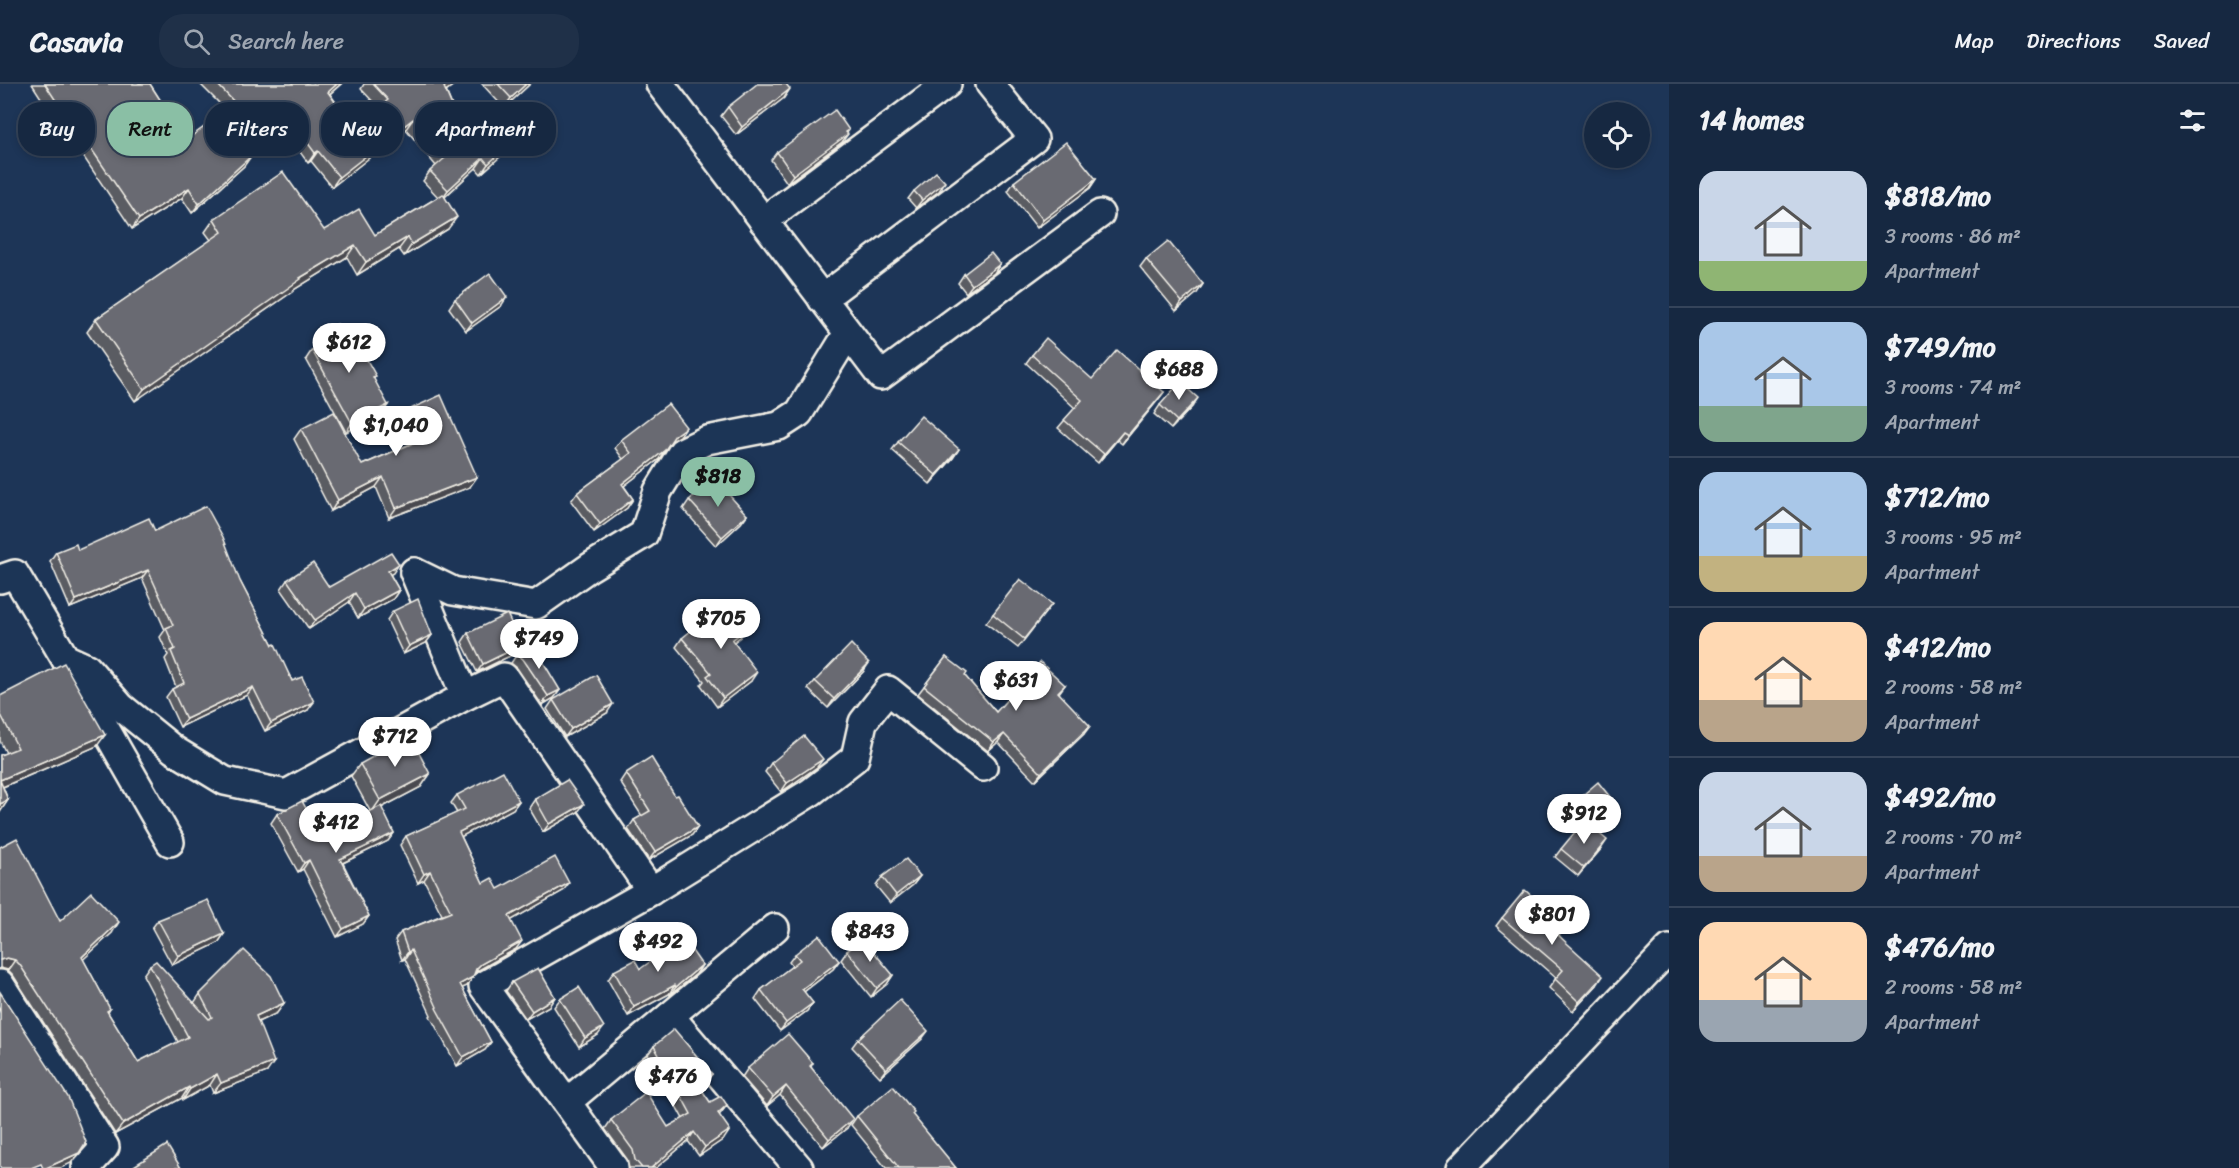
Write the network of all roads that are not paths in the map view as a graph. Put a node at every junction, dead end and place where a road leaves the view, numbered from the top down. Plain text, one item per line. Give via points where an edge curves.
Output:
1 (660, 84) edge
2 (946, 84) edge
3 (990, 84) edge
4 (1100, 214) dead end
5 (763, 221) junction
6 (822, 299) junction
7 (848, 333) junction
8 (0, 579) edge
9 (65, 658) junction
10 (465, 696) junction
11 (983, 767) dead end
12 (170, 842) dead end
13 (651, 891) junction
14 (775, 928) dead end
15 (1669, 949) edge
16 (0, 984) edge
17 (670, 1016) junction
18 (567, 1102) junction
19 (86, 1168) edge
20 (614, 1168) edge
21 (799, 1168) edge
22 (1461, 1168) edge

1 - 5 street
2 - 5 street
3 - 6 street via 1034,139
4 - 7 street via 881,376
5 - 6 street
6 - 7 street
7 - 10 street via 799,413 779,426 707,440 682,452 658,491 644,534 536,605 453,591 414,572
8 - 9 street via 15,574
9 - 10 street via 87,668 121,707 174,750 225,781 286,794
9 - 12 street
10 - 13 street via 504,677
11 - 13 street via 888,690 863,722 855,758 811,792
13 - 18 street via 483,986
14 - 17 street
15 - 22 street
16 - 19 street via 105,1147
17 - 18 street
17 - 21 street
18 - 20 street

